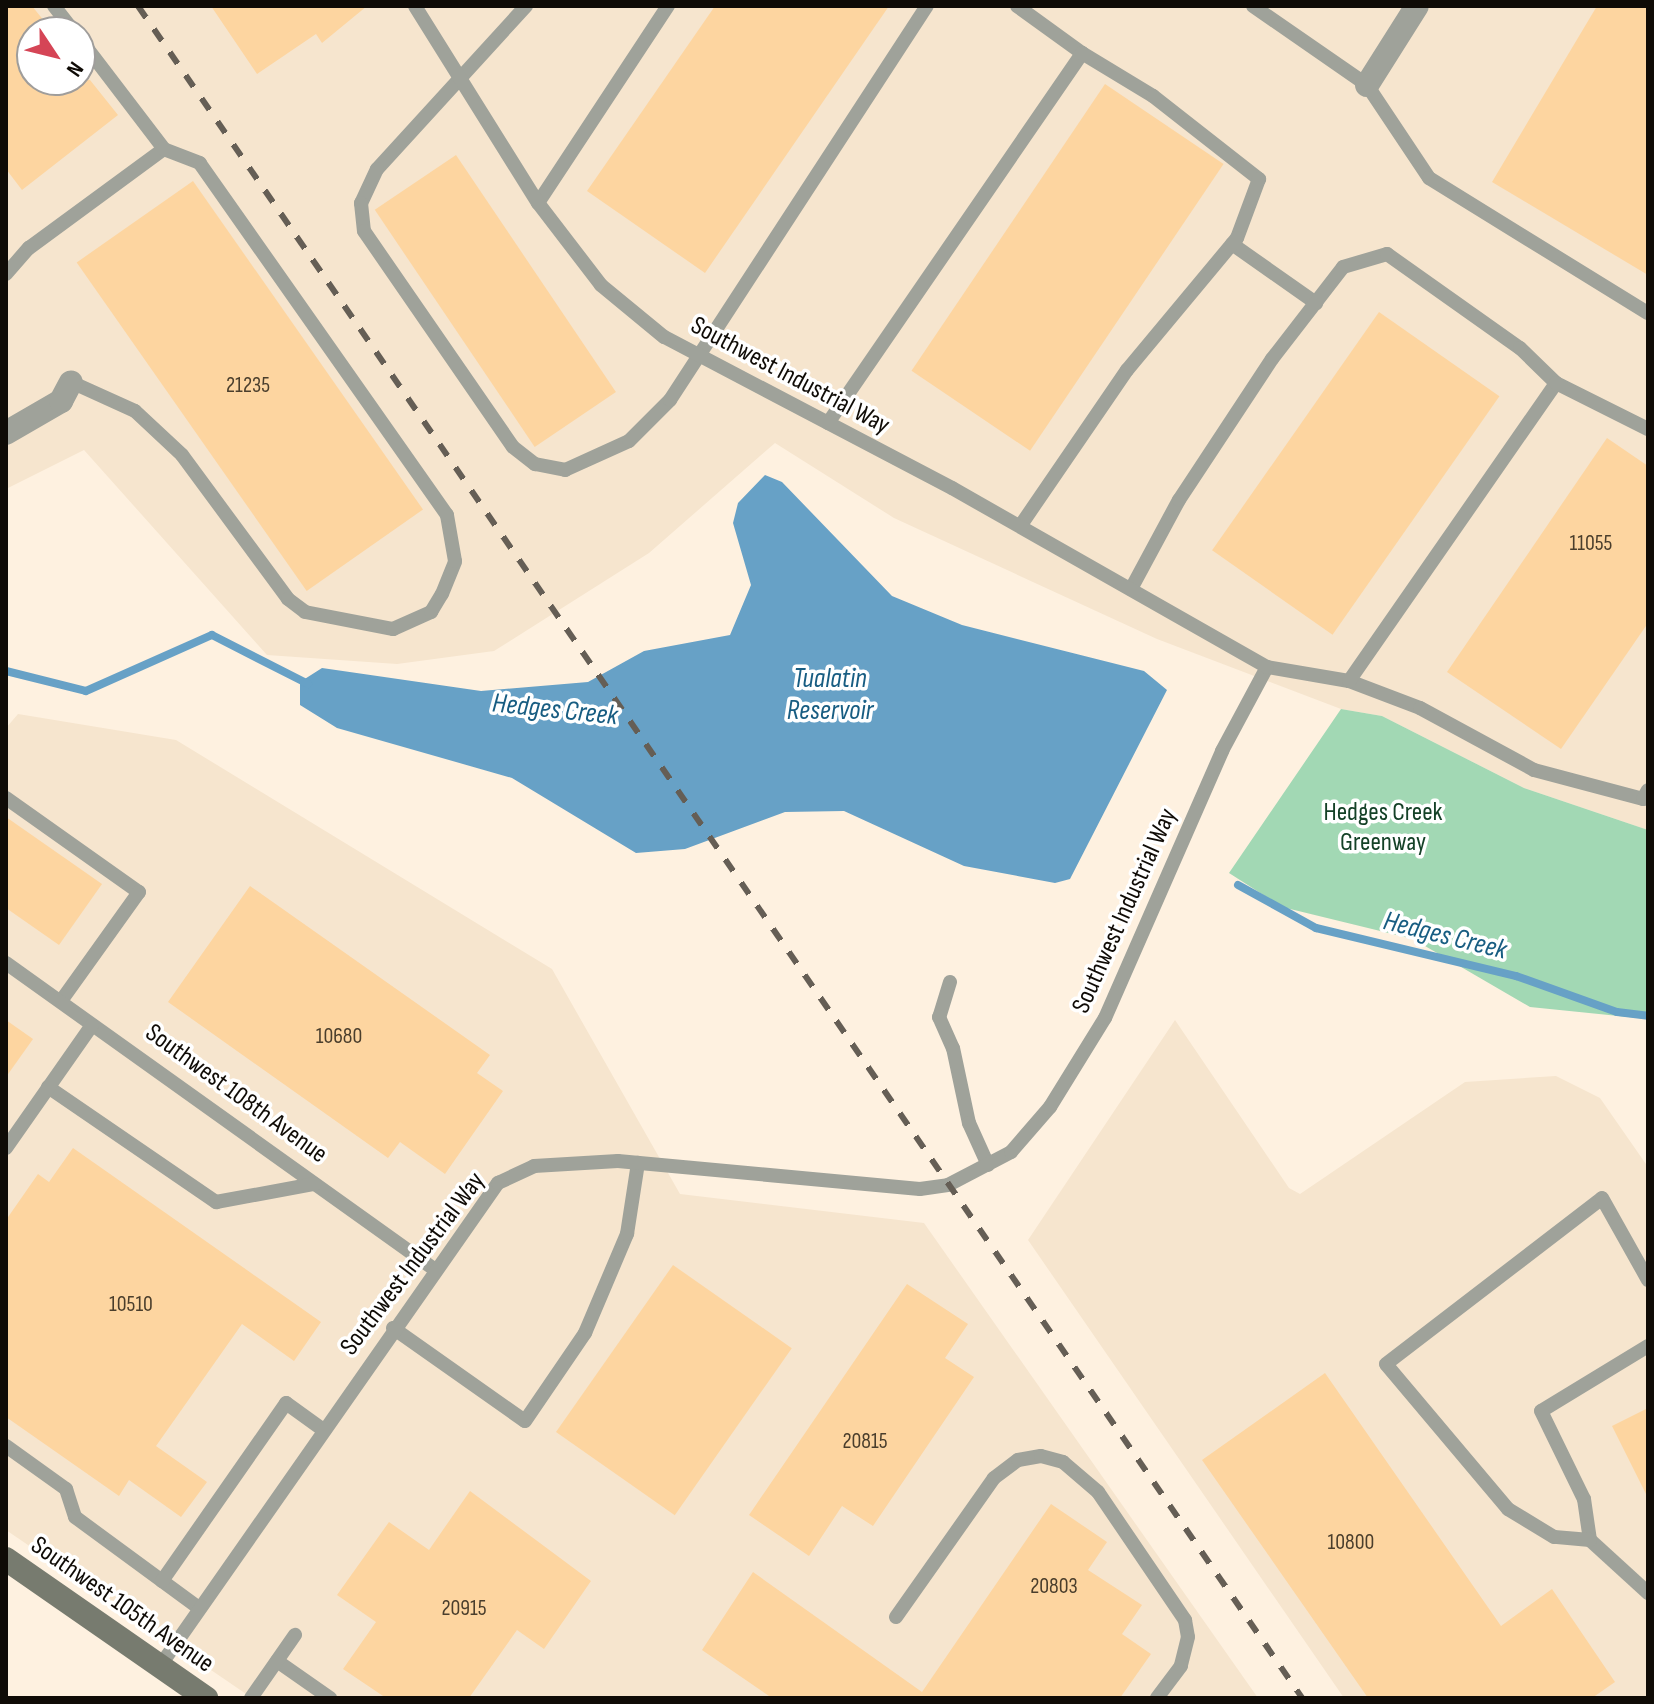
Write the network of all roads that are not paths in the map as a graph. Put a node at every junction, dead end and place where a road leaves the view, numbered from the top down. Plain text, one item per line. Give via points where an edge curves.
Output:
1 (415, 6) edge
2 (526, 6) edge
3 (668, 6) edge
4 (927, 6) edge
5 (1017, 6) edge
6 (1253, 6) edge
7 (1417, 6) edge
8 (1082, 53) junction
9 (96, 60) edge
10 (459, 76) junction
11 (1367, 85) junction
12 (164, 149) junction
13 (538, 203) junction
14 (1232, 244) junction
15 (6, 274) edge
16 (1316, 303) junction
17 (1648, 313) edge
18 (699, 355) junction
19 (71, 382) joint
20 (1556, 383) junction
21 (828, 423) junction
22 (1648, 429) edge
23 (6, 433) edge
24 (1020, 526) junction
25 (1131, 589) junction
26 (1267, 667) junction
27 (1349, 681) junction
28 (1648, 790) edge
29 (6, 798) edge
30 (6, 963) edge
31 (950, 982) dead end
32 (61, 1001) junction
33 (92, 1025) junction
34 (48, 1087) junction
35 (6, 1148) edge
36 (638, 1163) junction
37 (988, 1165) junction
38 (314, 1184) junction
39 (434, 1269) junction
40 (1648, 1280) edge
41 (393, 1328) junction
42 (1648, 1346) edge
43 (322, 1429) junction
44 (6, 1446) edge
45 (1590, 1540) junction
46 (6, 1559) edge
47 (162, 1581) junction
48 (1648, 1593) edge
49 (199, 1608) junction
50 (896, 1617) dead end
51 (295, 1635) dead end
52 (277, 1661) junction
53 (160, 1666) junction
54 (206, 1698) edge
55 (251, 1698) edge
56 (330, 1698) edge
57 (1157, 1698) edge

1 - 10 lane, Southwest Industrial Way
2 - 10 lane
3 - 13 lane
4 - 18 lane
5 - 8 lane
6 - 11 lane
7 - 11 street
8 - 14 lane via 1153,96 1259,179
8 - 21 lane
9 - 12 lane
10 - 13 lane, Southwest Industrial Way
10 - 18 lane via 377,169 361,203 364,231 513,447 535,464 565,470 629,441 670,400
11 - 17 lane via 1429,178
12 - 15 lane via 29,248
12 - 19 lane via 200,163 447,515 455,561 442,594 431,612 393,629 305,612 288,599 182,455 135,411
13 - 18 lane, Southwest Industrial Way via 601,285 664,337
14 - 16 lane
14 - 24 lane via 1127,370
16 - 20 lane via 1343,267 1387,254 1520,348
16 - 25 lane via 1179,500
18 - 21 lane, Southwest Industrial Way
19 - 23 street via 61,401
20 - 22 lane
20 - 27 lane
21 - 24 lane, Southwest Industrial Way
24 - 25 lane, Southwest Industrial Way
25 - 26 lane, Southwest Industrial Way
26 - 27 lane
26 - 37 lane, Southwest Industrial Way via 1222,751 1127,976 1078,1067 1011,1152
27 - 28 lane via 1420,708 1534,770 1643,799
29 - 32 lane via 139,892
30 - 32 lane, Southwest 108th Avenue
31 - 37 lane via 939,1017 953,1048 969,1123
32 - 33 lane, Southwest 108th Avenue
33 - 34 lane
33 - 38 lane, Southwest 108th Avenue
34 - 35 lane
34 - 38 lane via 216,1202
36 - 37 lane, Southwest Industrial Way via 909,1189 948,1185
36 - 39 lane, Southwest Industrial Way via 534,1166 498,1183
36 - 41 lane via 627,1234 585,1333 525,1421
38 - 39 lane, Southwest 108th Avenue
39 - 41 lane, Southwest Industrial Way
40 - 45 lane via 1602,1198 1386,1364 1508,1509 1554,1537
41 - 43 lane, Southwest Industrial Way
42 - 45 lane via 1541,1411 1584,1499
43 - 47 lane via 286,1403
43 - 49 lane, Southwest Industrial Way
44 - 47 lane via 66,1489 75,1517
45 - 48 lane
46 - 53 street, Southwest 105th Avenue
47 - 49 lane
49 - 53 lane, Southwest Industrial Way
50 - 57 lane via 994,1478 1018,1460 1052,1459 1098,1492 1185,1620 1188,1637 1181,1666
51 - 52 lane
52 - 55 lane
52 - 56 lane
53 - 54 street, Southwest 105th Avenue

